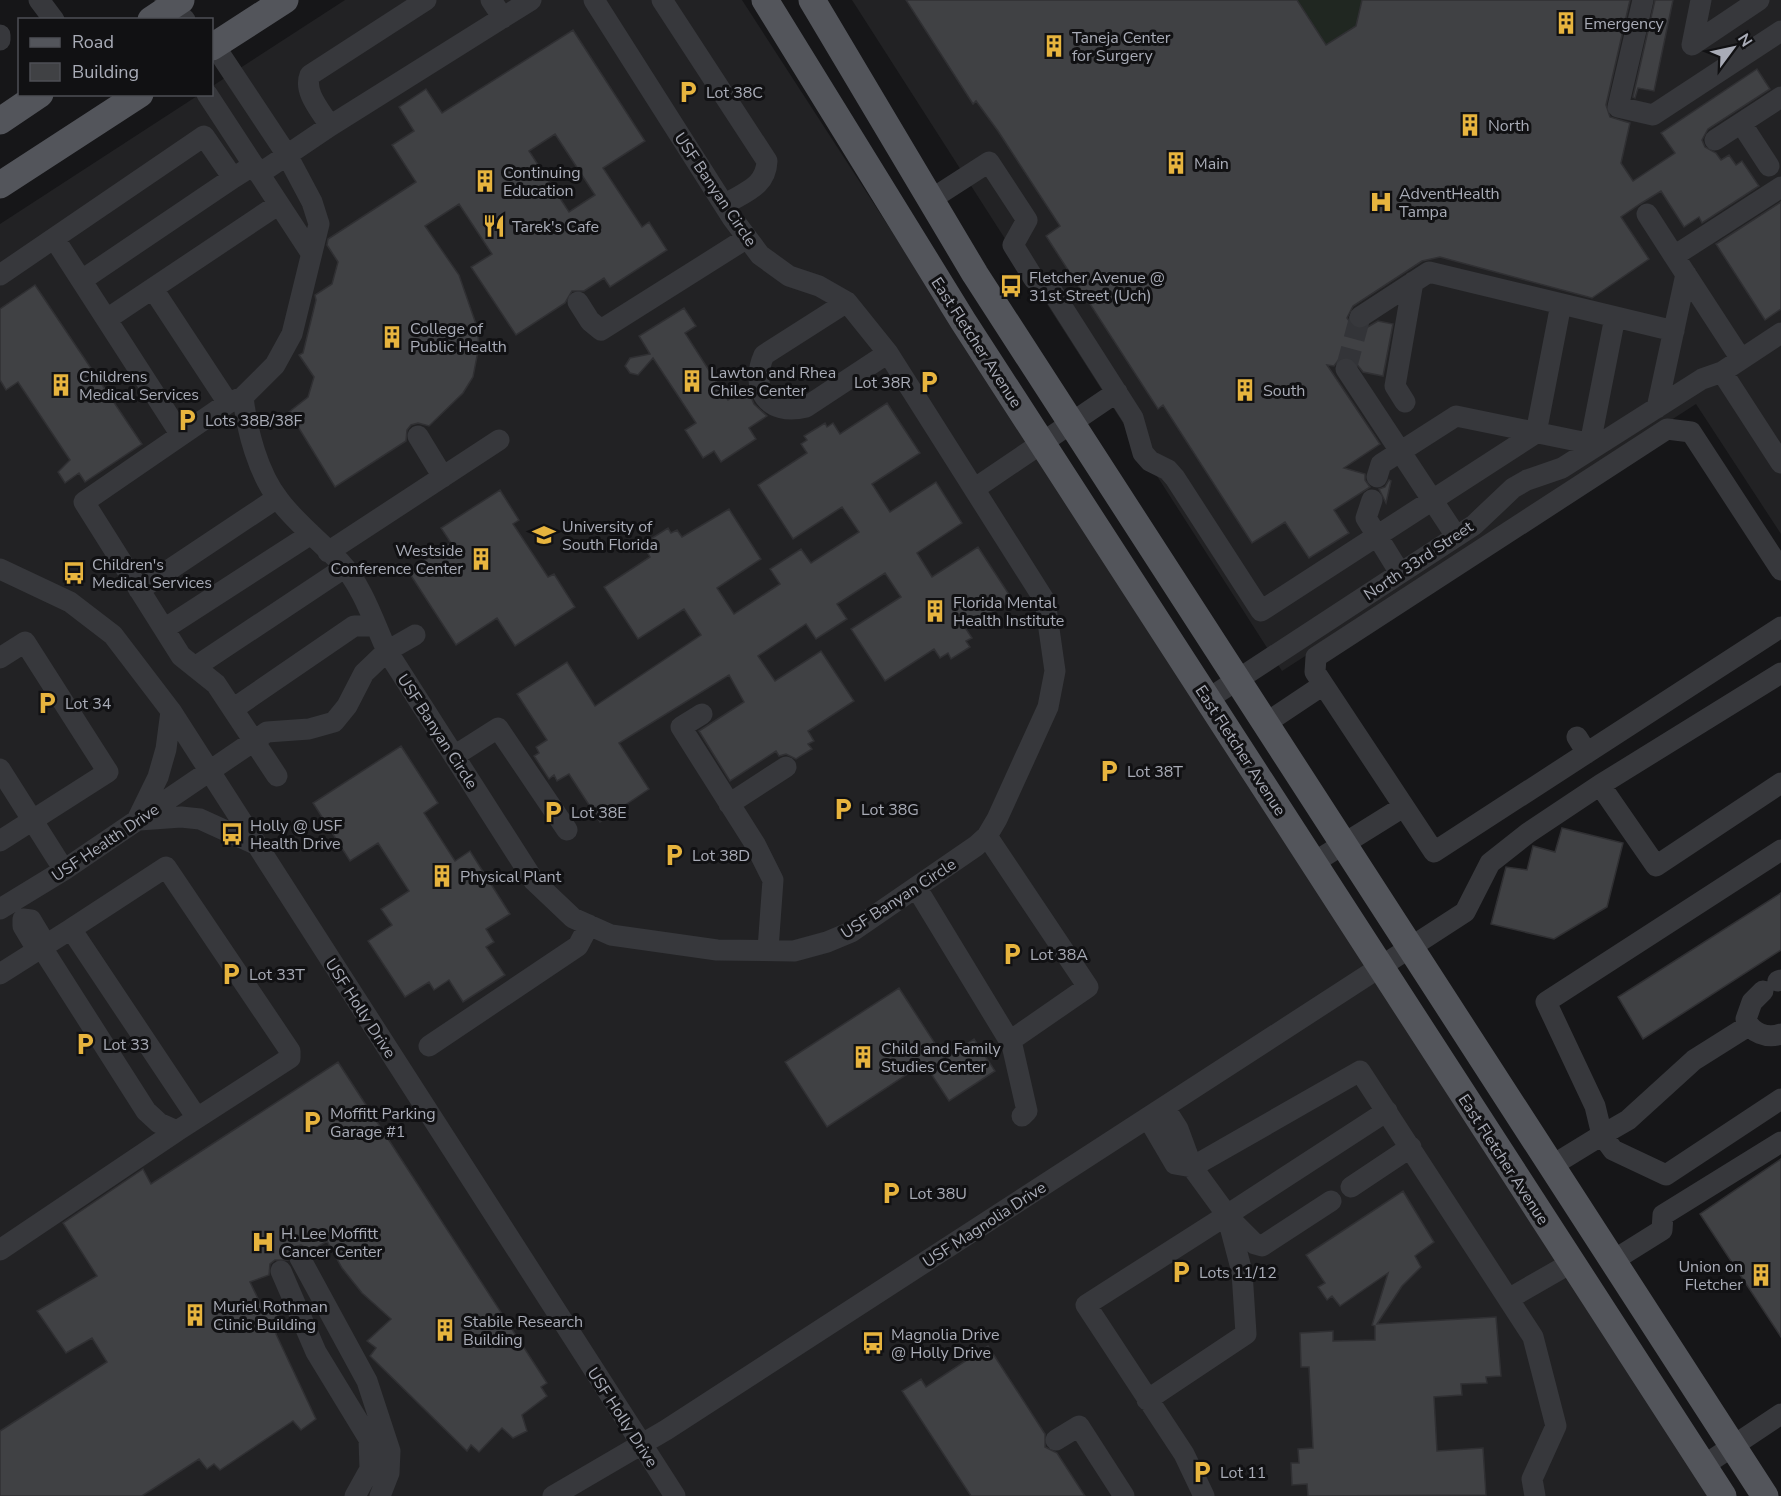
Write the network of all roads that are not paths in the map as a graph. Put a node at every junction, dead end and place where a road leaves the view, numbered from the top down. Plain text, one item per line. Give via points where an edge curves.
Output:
1 (39, 0) edge
2 (285, 0) edge
3 (426, 0) edge
4 (490, 0) edge
5 (531, 0) edge
6 (594, 0) edge
7 (662, 0) edge
8 (765, 0) edge
9 (812, 0) edge
10 (1643, 0) edge
11 (1701, 0) edge
12 (1759, 0) edge
13 (52, 18) edge
14 (503, 18) junction
15 (1781, 31) edge
16 (213, 45) edge
17 (37, 96) edge
18 (137, 96) edge
19 (208, 96) edge
20 (1781, 97) edge
21 (0, 121) edge
22 (1741, 123) junction
23 (330, 126) junction
24 (1715, 140) dead end
25 (287, 155) junction
26 (1769, 166) dead end
27 (256, 169) junction
28 (233, 178) junction
29 (0, 185) edge
30 (1781, 187) edge
31 (930, 200) junction
32 (279, 204) junction
33 (724, 205) junction
34 (1647, 214) dead end
35 (54, 238) junction
36 (747, 238) junction
37 (311, 253) junction
38 (1674, 256) junction
39 (0, 274) edge
40 (1686, 274) junction
41 (82, 280) junction
42 (1413, 282) junction
43 (153, 289) junction
44 (578, 302) dead end
45 (847, 302) junction
46 (1561, 304) junction
47 (1360, 317) tunnel mouth
48 (1615, 317) junction
49 (107, 319) junction
50 (1674, 331) junction
51 (1781, 333) edge
52 (888, 353) junction
53 (1741, 359) junction
54 (1346, 369) dead end
55 (1722, 372) junction
56 (1117, 392) junction
57 (236, 400) junction
58 (1405, 402) dead end
59 (1658, 408) junction
60 (1071, 422) junction
61 (1536, 433) junction
62 (181, 435) junction
63 (418, 436) dead end
64 (499, 440) dead end
65 (1041, 442) junction
66 (1594, 445) junction
67 (1401, 451) junction
68 (1781, 463) edge
69 (443, 477) junction
70 (1377, 477) dead end
71 (975, 489) junction
72 (277, 498) junction
73 (1372, 500) dead end
74 (1432, 501) junction
75 (310, 534) junction
76 (1378, 536) junction
77 (1456, 536) junction
78 (328, 552) junction
79 (0, 568) edge
80 (344, 568) junction
81 (1781, 570) edge
82 (1400, 573) junction
83 (139, 590) junction
84 (376, 626) junction
85 (1781, 627) edge
86 (164, 629) junction
87 (415, 635) dead end
88 (387, 651) junction
89 (0, 658) edge
90 (195, 667) junction
91 (1781, 673) edge
92 (1238, 680) junction
93 (1323, 685) junction
94 (1208, 699) junction
95 (233, 709) junction
96 (171, 711) junction
97 (702, 714) dead end
98 (1266, 723) junction
99 (253, 740) junction
100 (454, 756) junction
101 (786, 767) dead end
102 (0, 769) edge
103 (209, 772) junction
104 (277, 776) dead end
105 (1781, 783) edge
106 (1600, 784) junction
107 (729, 804) junction
108 (1403, 807) junction
109 (33, 820) junction
110 (138, 820) junction
111 (567, 831) dead end
112 (987, 836) junction
113 (0, 842) edge
114 (256, 844) junction
115 (1344, 844) junction
116 (1781, 850) edge
117 (1313, 863) junction
118 (64, 870) junction
119 (916, 887) junction
120 (11, 910) edge
121 (589, 925) junction
122 (71, 929) junction
123 (39, 944) junction
124 (1411, 947) junction
125 (768, 949) junction
126 (1380, 968) junction
127 (0, 974) edge
128 (1774, 984) edge
129 (1748, 1026) junction
130 (1781, 1034) edge
131 (1010, 1041) junction
132 (429, 1046) dead end
133 (1781, 1099) edge
134 (1387, 1111) junction
135 (1156, 1112) junction
136 (1022, 1116) dead end
137 (197, 1118) junction
138 (177, 1131) junction
139 (1602, 1135) junction
140 (1781, 1142) edge
141 (1411, 1147) junction
142 (1553, 1165) junction
143 (1192, 1167) junction
144 (1351, 1187) dead end
145 (1330, 1201) dead end
146 (1227, 1215) junction
147 (0, 1250) edge
148 (1614, 1260) junction
149 (1571, 1263) junction
150 (1510, 1298) junction
151 (1147, 1400) junction
152 (1781, 1414) edge
153 (1056, 1440) dead end
154 (641, 1444) junction
155 (1733, 1446) junction
156 (1703, 1466) junction
157 (356, 1496) edge
158 (380, 1496) edge
159 (553, 1496) edge
160 (675, 1496) edge
161 (1124, 1496) edge
162 (1204, 1496) edge
163 (1535, 1496) edge
164 (1723, 1496) edge
165 (1765, 1496) edge

1 - 13 street
2 - 16 main road
3 - 23 street via 310,75 309,91
4 - 14 street
5 - 14 street
6 - 33 street, USF Banyan Circle
7 - 33 street via 767,161 767,174 762,182
8 - 65 main road, East Fletcher Avenue via 894,213
9 - 31 main road
10 - 15 street via 1618,107 1653,115
11 - 12 street via 1692,45
14 - 23 street
16 - 25 street
17 - 21 main road
18 - 29 main road
19 - 27 street
20 - 22 street
22 - 24 street
22 - 26 street
23 - 25 street
25 - 27 street
25 - 37 street via 317,199 319,224
27 - 28 street
27 - 32 street
28 - 35 street via 204,136
28 - 41 street
30 - 38 street
31 - 56 street via 989,162 1027,220 1013,245 1034,279 1052,291
31 - 60 main road
32 - 37 street
32 - 43 street
33 - 36 street, USF Banyan Circle
34 - 38 street
35 - 39 street
35 - 41 street
36 - 44 street via 601,330
36 - 45 street, USF Banyan Circle via 760,255 789,276 819,286
37 - 57 street via 292,334 275,365
38 - 40 street
40 - 50 street
40 - 53 street
41 - 49 street
42 - 46 street via 1429,272
42 - 47 street
42 - 58 street via 1395,386
43 - 49 street
43 - 57 street
45 - 52 street, USF Banyan Circle
45 - 52 street via 764,355 758,370 758,386 767,401 792,411 806,407
46 - 48 street
46 - 61 street
48 - 50 street
48 - 66 street
49 - 62 street
50 - 59 street
51 - 53 street, North 33rd Street
52 - 71 street, USF Banyan Circle
53 - 55 street, North 33rd Street
54 - 67 street
55 - 59 street, North 33rd Street via 1702,379
55 - 68 street
56 - 60 street
56 - 76 street via 1133,418 1143,453 1175,478 1262,611
57 - 62 street
57 - 72 street, USF Banyan Circle
59 - 66 street, North 33rd Street
60 - 65 street
60 - 92 main road
61 - 66 street
61 - 67 street via 1456,416
61 - 74 street
62 - 83 street via 84,502
63 - 69 street
64 - 69 street
65 - 71 street
65 - 94 main road, East Fletcher Avenue
66 - 77 street, North 33rd Street via 1562,468 1513,488 1474,525
67 - 70 street via 1381,464
67 - 74 street
69 - 78 street
71 - 112 street, USF Banyan Circle via 1045,602 1056,671 1048,707
72 - 75 street, USF Banyan Circle
72 - 83 street
73 - 76 street via 1366,518
74 - 76 street
74 - 77 street
75 - 78 street, USF Banyan Circle
75 - 86 street
76 - 82 street
77 - 82 street, North 33rd Street
78 - 80 street, USF Banyan Circle
79 - 96 street, USF Holly Drive via 70,602 113,635
80 - 84 street, USF Banyan Circle
80 - 90 street
81 - 93 street via 1691,432 1667,429 1533,523 1316,657 1315,672
82 - 92 street, North 33rd Street
83 - 86 street
84 - 88 street, USF Banyan Circle
84 - 95 street via 354,627
85 - 108 street via 1582,745 1434,852
86 - 90 street via 181,656
87 - 88 street
88 - 99 street via 364,673 334,722 309,729 267,732
88 - 100 street, USF Banyan Circle
89 - 109 street via 25,642 108,772
90 - 95 street via 216,684
91 - 106 street, USF Magnolia Drive
92 - 94 street, North 33rd Street
92 - 98 main road
93 - 98 street
93 - 108 street
94 - 117 main road, East Fletcher Avenue
95 - 99 street
96 - 103 street, USF Holly Drive
96 - 110 street via 158,777
97 - 107 street via 675,731
98 - 115 main road
99 - 103 street
99 - 104 street
100 - 111 street via 498,728
100 - 121 street, USF Banyan Circle via 534,881 573,918
101 - 107 street
102 - 109 street
103 - 110 street, USF Health Drive
103 - 114 street, USF Holly Drive
105 - 106 street via 1656,866
106 - 124 street, USF Magnolia Drive via 1490,863 1465,912
107 - 125 street via 773,880
108 - 115 street
109 - 113 street
109 - 118 street
110 - 114 street via 200,819
110 - 118 street, USF Health Drive
112 - 119 street, USF Banyan Circle
112 - 131 street via 1088,987
114 - 154 street, USF Holly Drive
115 - 117 street
115 - 124 main road
116 - 139 street via 1546,1002 1595,1106
117 - 126 main road, East Fletcher Avenue
118 - 120 street, USF Health Drive
119 - 125 street, USF Banyan Circle via 851,932 794,951
119 - 131 street
120 - 123 street via 31,920 40,935
121 - 125 street, USF Banyan Circle via 611,935 672,945 717,950
121 - 132 street via 578,946
122 - 123 street
122 - 137 street
122 - 137 street via 165,867 290,1051 290,1058
123 - 127 street
123 - 138 street via 146,1111 159,1123
124 - 126 street, USF Magnolia Drive
124 - 142 main road
126 - 135 street, USF Magnolia Drive
126 - 149 main road, East Fletcher Avenue
128 - 129 street via 1752,1002 1746,1018
129 - 130 street via 1773,1037
129 - 139 street via 1694,1060 1628,1120
131 - 136 street via 1027,1111
133 - 139 street via 1666,1175 1613,1150
134 - 141 street
134 - 143 street via 1360,1071
134 - 146 street
135 - 143 street via 1178,1129
135 - 154 street, USF Magnolia Drive
137 - 138 street
138 - 147 street
139 - 142 street
140 - 148 street via 1663,1215 1662,1230
141 - 144 street
141 - 150 street
142 - 148 main road
143 - 146 street
145 - 146 street via 1262,1246 1255,1244
146 - 151 street via 1242,1272 1246,1334
146 - 151 street via 1086,1305
148 - 155 main road
149 - 150 street
149 - 156 main road, East Fletcher Avenue
150 - 163 street via 1533,1337 1556,1426 1533,1479
151 - 162 street via 1184,1454
152 - 155 street
153 - 161 street via 1079,1426
154 - 159 street, USF Magnolia Drive
154 - 160 street, USF Holly Drive
155 - 156 street
155 - 165 main road
156 - 164 main road, East Fletcher Avenue
157 - 158 street via 370,1469 369,1439 316,1352 285,1280 304,1267 367,1381 390,1451 389,1473

